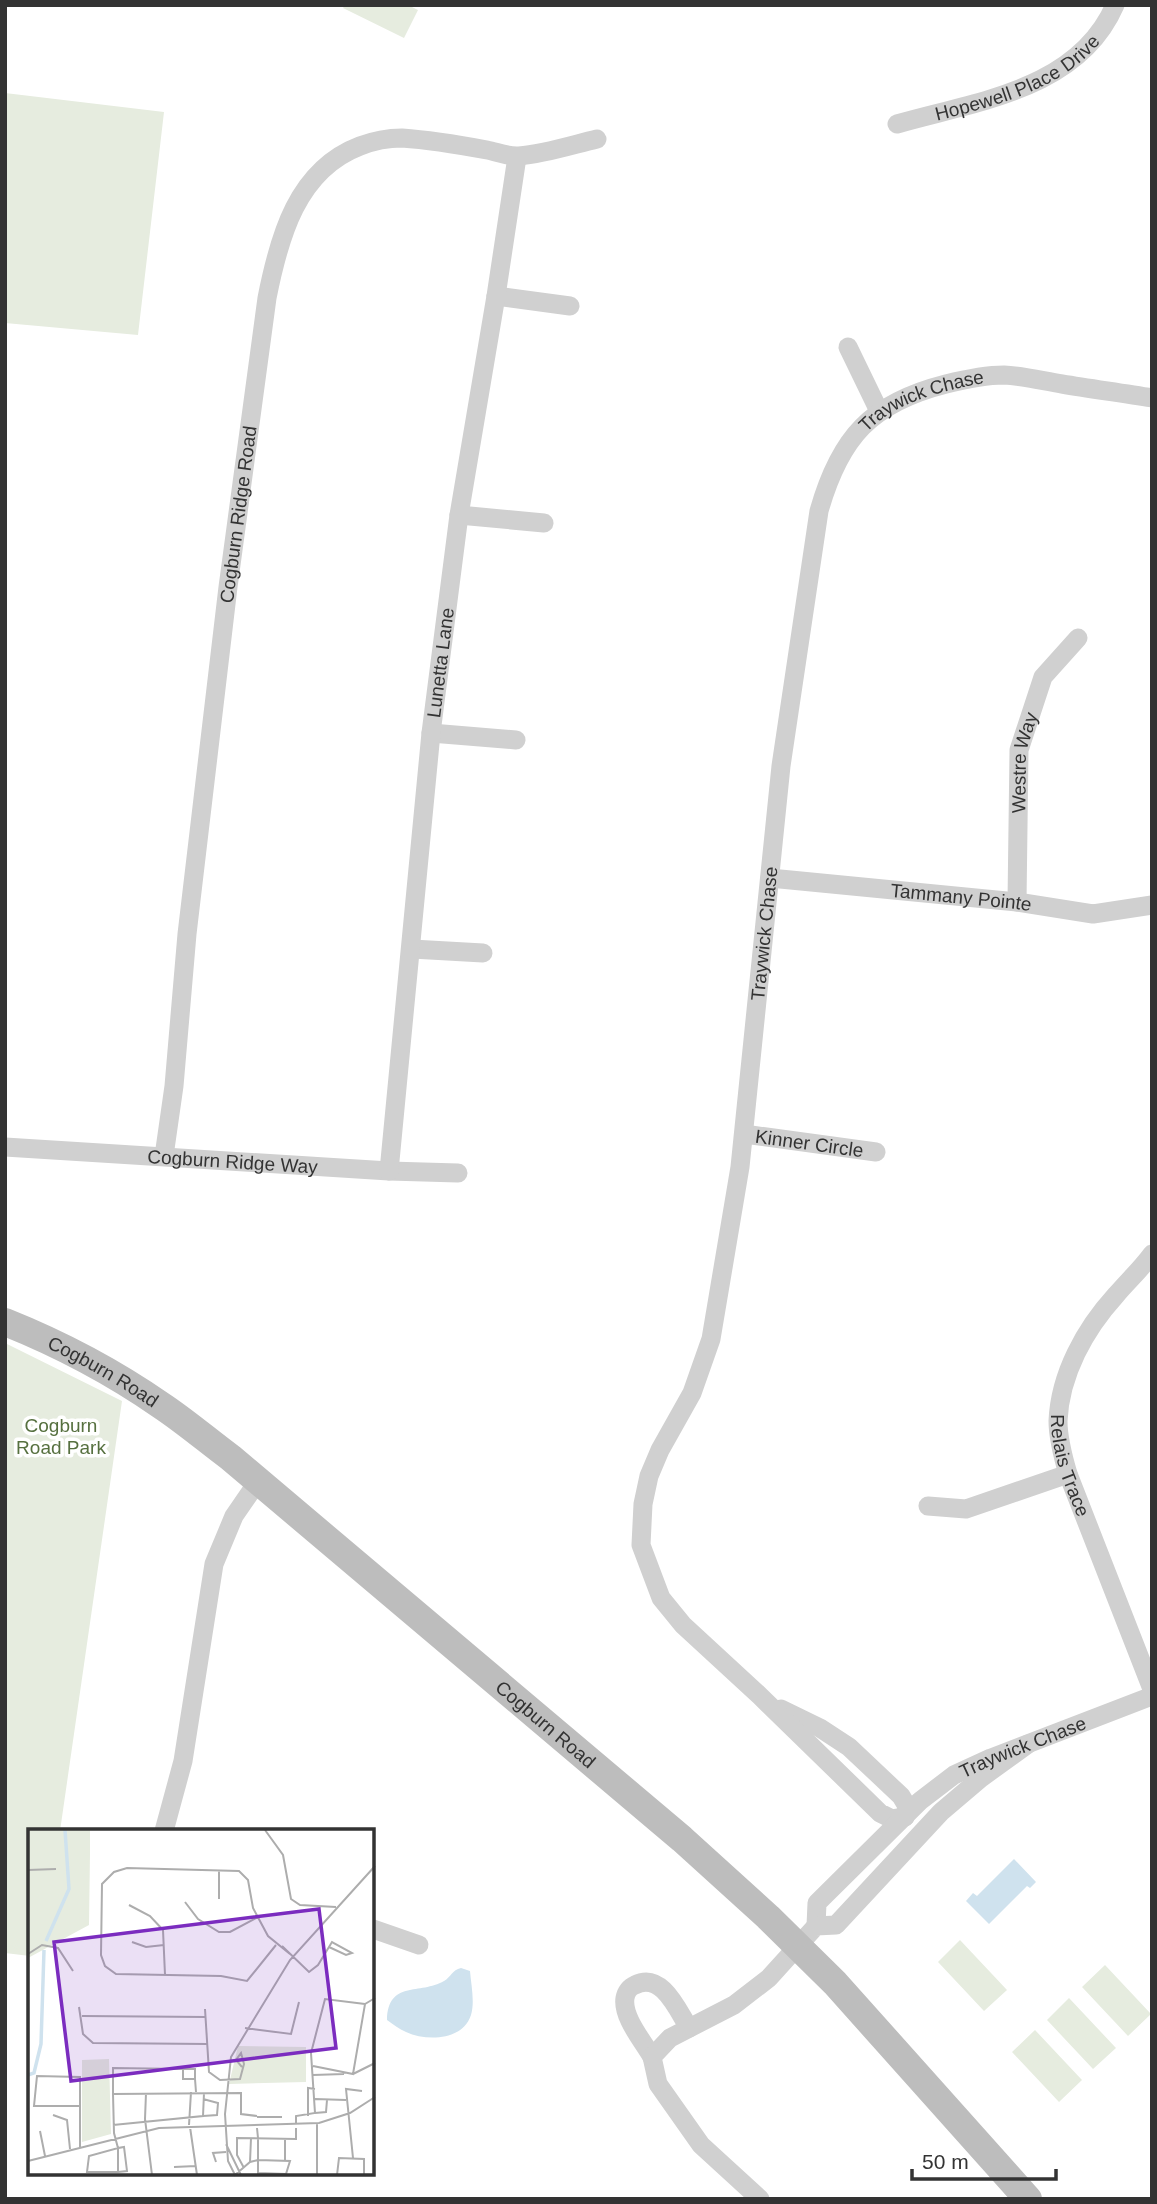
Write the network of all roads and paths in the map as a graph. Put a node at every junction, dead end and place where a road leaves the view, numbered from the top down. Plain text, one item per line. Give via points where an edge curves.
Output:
1 (1115, 5) edge
2 (897, 124) dead end
3 (597, 139) dead end
4 (517, 157) junction
5 (496, 296) junction
6 (570, 306) dead end
7 (848, 346) dead end
8 (1152, 398) edge
9 (879, 411) junction
10 (459, 515) junction
11 (544, 523) dead end
12 (1078, 638) dead end
13 (431, 733) junction
14 (516, 740) dead end
15 (770, 878) junction
16 (1017, 902) junction
17 (1152, 905) edge
18 (412, 949) junction
19 (484, 953) dead end
20 (744, 1134) junction
21 (5, 1147) edge
22 (876, 1152) dead end
23 (164, 1156) junction
24 (388, 1171) junction
25 (458, 1172) dead end
26 (1152, 1254) edge
27 (5, 1322) edge
28 (1068, 1474) junction
29 (258, 1481) junction
30 (928, 1506) dead end
31 (1152, 1689) edge
32 (759, 1695) junction
33 (1152, 1696) edge
34 (1028, 1744) junction
35 (905, 1817) junction
36 (165, 1829) edge
37 (921, 1833) junction
38 (816, 1926) junction
39 (374, 1929) edge
40 (419, 1945) dead end
41 (799, 1947) junction
42 (689, 2028) junction
43 (652, 2057) junction
44 (760, 2199) edge
45 (1028, 2199) edge

1 - 2 street, Hopewell Place Drive via 1088,47 1031,86
3 - 4 street, Cogburn Ridge Road
4 - 5 street, Lunetta Lane
4 - 23 street, Cogburn Ridge Road via 400,138 372,142 345,152 322,168 303,190 281,242 267,298 228,587
5 - 6 street
5 - 10 street, Lunetta Lane
7 - 9 street
8 - 9 street, Traywick Chase via 1003,375 931,388
9 - 15 street, Traywick Chase via 841,453 819,511 781,766
10 - 11 street
10 - 13 street, Lunetta Lane
12 - 16 street, Westre Way via 1043,677 1019,750
13 - 14 street
13 - 18 street, Lunetta Lane
15 - 16 street, Tammany Pointe
15 - 20 street, Traywick Chase
16 - 17 street, Tammany Pointe via 1093,914
18 - 19 street
18 - 24 street, Lunetta Lane
20 - 22 street, Kinner Circle
20 - 32 street, Traywick Chase via 711,1339 692,1393 649,1476 641,1545 661,1598 683,1625
21 - 23 street, Cogburn Ridge Way
23 - 24 street, Cogburn Ridge Way
24 - 25 street, Cogburn Ridge Way
26 - 28 street, Relais Trace via 1098,1317 1070,1367 1058,1422
27 - 29 street, Cogburn Road via 102,1368 163,1406
28 - 30 street via 966,1509
28 - 31 street, Relais Trace
29 - 36 street via 233,1516 214,1564 183,1761
29 - 41 street, Cogburn Road via 682,1839
32 - 35 street, Traywick Chase via 880,1814 892,1819
32 - 35 street, Traywick Chase via 849,1747 901,1796 907,1806
33 - 34 street, Traywick Chase
34 - 35 street, Traywick Chase via 954,1775
34 - 37 street via 961,1794
35 - 37 street, Traywick Chase
35 - 38 street, Traywick Chase via 817,1903
37 - 38 street via 836,1925
38 - 41 street
39 - 40 street
41 - 42 street via 734,2005
41 - 45 street, Cogburn Road
42 - 43 street via 670,2038
42 - 43 street via 658,1986 648,1982 630,1987 625,1997 627,2012
43 - 44 street via 659,2084 701,2145

